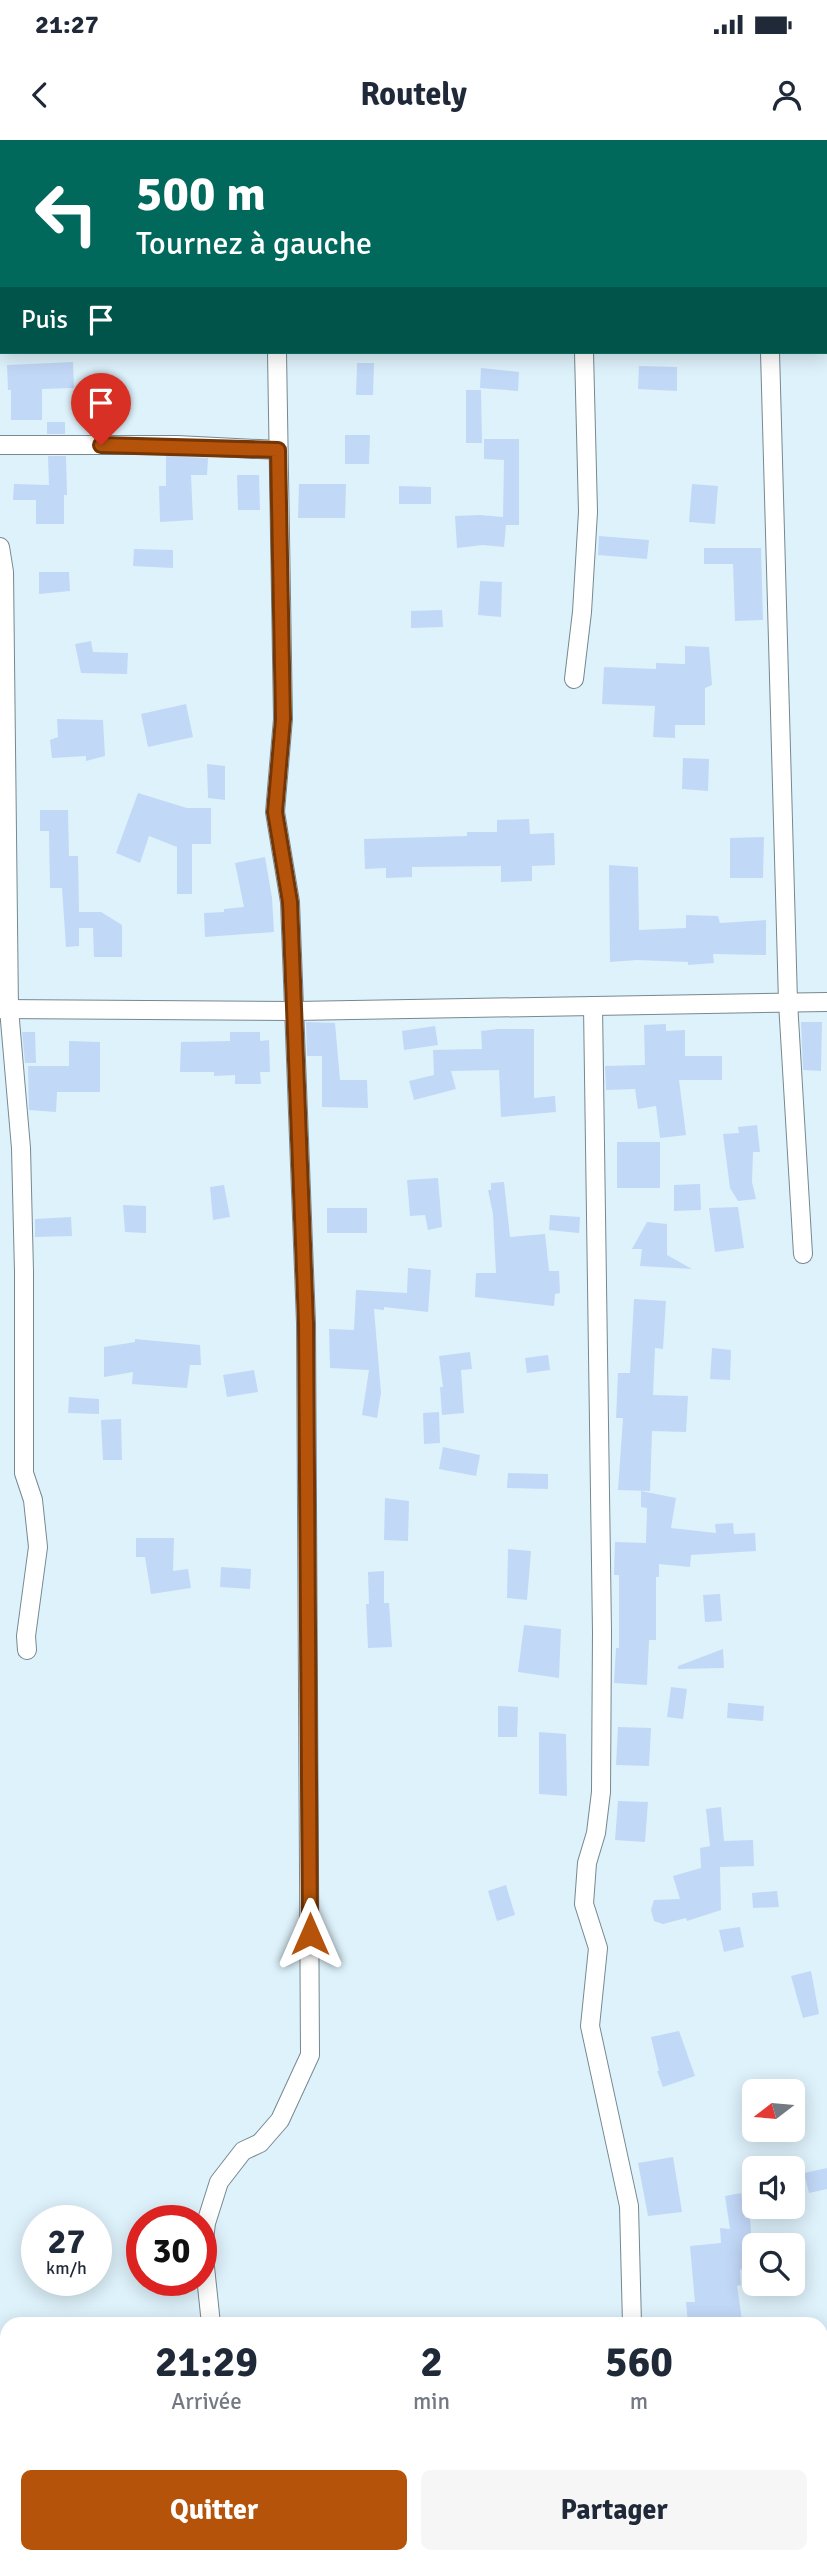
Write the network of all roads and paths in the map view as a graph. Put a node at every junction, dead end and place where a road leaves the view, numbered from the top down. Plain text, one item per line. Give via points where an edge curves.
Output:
1 (277, 354) edge
2 (584, 354) edge
3 (770, 354) edge
4 (0, 445) edge
5 (278, 450) junction
6 (0, 547) edge
7 (574, 679) dead end
8 (4, 849) edge
9 (788, 1002) junction
10 (827, 1002) edge
11 (593, 1006) junction
12 (5, 1009) edge
13 (295, 1011) junction
14 (803, 1254) dead end
15 (27, 1650) dead end
16 (210, 2317) edge
17 (632, 2317) edge

1 - 5 street
2 - 7 street via 588,512
3 - 9 street
4 - 5 street
5 - 13 street via 283,719 275,812 290,902
6 - 8 street via 4,572
8 - 12 street
9 - 10 street
9 - 11 street
9 - 14 street
11 - 13 street
11 - 17 street via 601,1793 584,1904 598,1948 590,2026 629,2206
12 - 13 street
12 - 15 street via 22,1148 24,1473 33,1500 38,1547
13 - 16 street via 306,1323 310,2055 280,2120 260,2144 243,2151 219,2182 202,2248

